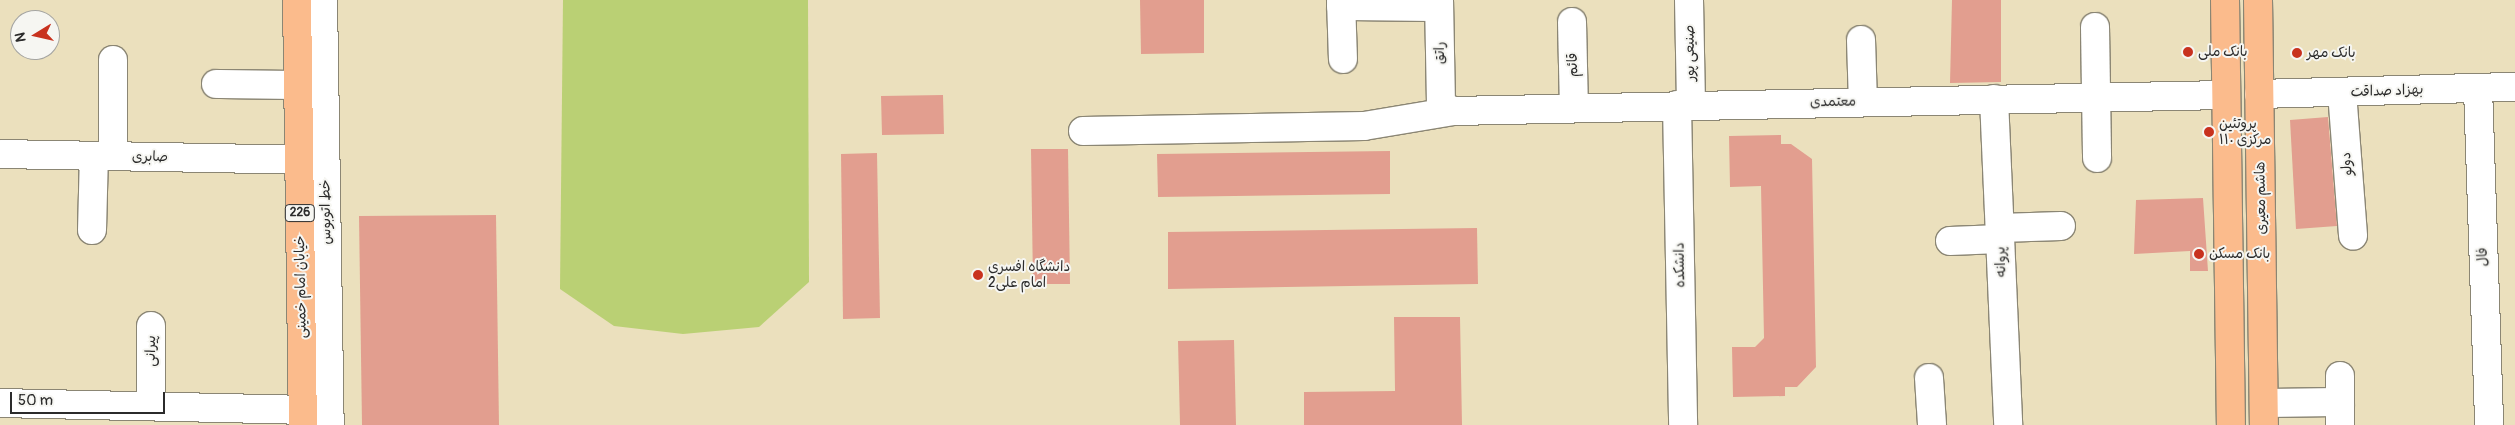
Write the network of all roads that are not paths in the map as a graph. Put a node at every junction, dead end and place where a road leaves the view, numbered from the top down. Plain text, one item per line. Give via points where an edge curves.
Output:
1 (297, 0) edge
2 (323, 0) edge
3 (1689, 0) edge
4 (2225, 0) edge
5 (2258, 0) edge
6 (1341, 3) edge
7 (1439, 3) edge
8 (1572, 22) dead end
9 (2095, 27) dead end
10 (1861, 40) dead end
11 (1343, 59) dead end
12 (113, 60) dead end
13 (216, 84) dead end
14 (298, 85) junction
15 (2515, 87) edge
16 (2478, 88) junction
17 (2342, 92) junction
18 (2259, 94) junction
19 (2226, 95) junction
20 (2096, 98) junction
21 (1994, 100) junction
22 (1862, 102) junction
23 (1684, 105) junction
24 (1574, 107) junction
25 (1447, 108) junction
26 (1084, 131) dead end
27 (0, 154) edge
28 (104, 156) junction
29 (2097, 158) dead end
30 (299, 160) junction
31 (2061, 226) dead end
32 (92, 230) dead end
33 (2000, 233) junction
34 (2353, 236) dead end
35 (1950, 241) dead end
36 (152, 326) dead end
37 (1929, 378) dead end
38 (2340, 401) edge
39 (0, 403) edge
40 (151, 406) junction
41 (2264, 414) edge
42 (106, 415) edge
43 (303, 417) edge
44 (330, 425) edge
45 (1683, 425) edge
46 (1932, 425) edge
47 (2008, 425) edge
48 (2231, 425) edge
49 (2488, 425) edge

1 - 14 main road, خیابان امام خمینی / 226
2 - 44 street, خط اتوبوس
3 - 23 street, صنیعی پور
4 - 19 main road
5 - 18 main road, هاشم معیری
6 - 7 street
6 - 11 street
7 - 25 street, راتق
8 - 24 street, قائم
9 - 20 street
10 - 22 street
12 - 28 street
13 - 14 street
14 - 30 main road, خیابان امام خمینی / 226
15 - 16 street, بهزاد صداقت
16 - 17 street, بهزاد صداقت
16 - 49 street, فال
17 - 18 street, بهزاد صداقت
17 - 34 street, دولو
18 - 19 main road
18 - 41 main road, هاشم معیری
19 - 20 street, معتمدی
19 - 48 main road
20 - 21 street, معتمدی
20 - 29 street
21 - 22 street, معتمدی
21 - 33 street, پروانه
22 - 23 street, معتمدی
23 - 24 street, معتمدی
23 - 45 street, دانشکده
24 - 25 street, معتمدی
25 - 26 street, معتمدی via 1364,126
27 - 28 street, صابری
28 - 30 street, صابری
28 - 32 street
30 - 43 main road, خیابان امام خمینی / 226
31 - 33 street
33 - 35 street
33 - 47 street, پروانه
36 - 40 street, پیرانی
37 - 46 street
38 - 41 street
39 - 42 street
40 - 42 street
40 - 43 street

